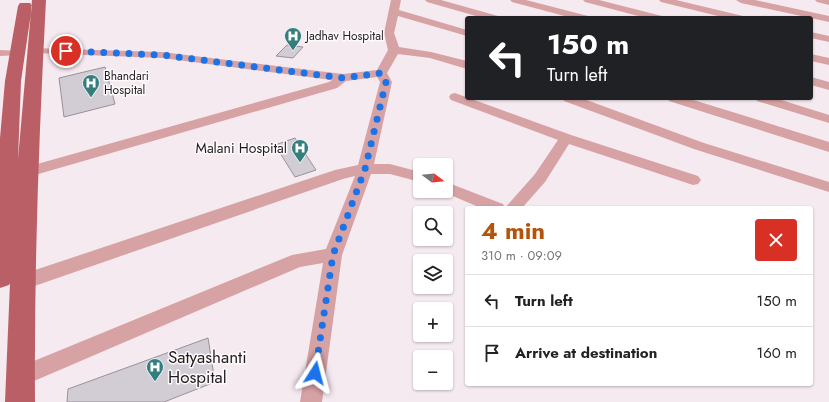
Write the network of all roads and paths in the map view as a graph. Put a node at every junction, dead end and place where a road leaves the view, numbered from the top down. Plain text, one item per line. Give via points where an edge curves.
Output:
1 (26, 0) edge
2 (39, 0) edge
3 (430, 0) edge
4 (515, 0) edge
5 (588, 0) edge
6 (664, 0) edge
7 (741, 0) edge
8 (820, 0) edge
9 (829, 2) edge
10 (395, 6) edge
11 (487, 16) edge
12 (576, 16) edge
13 (650, 16) edge
14 (732, 16) edge
15 (829, 19) edge
16 (465, 32) edge
17 (813, 36) edge
18 (829, 40) edge
19 (394, 50) junction
20 (17, 52) edge
21 (813, 58) edge
22 (829, 62) edge
23 (465, 64) edge
24 (381, 73) junction
25 (343, 78) junction
26 (813, 82) edge
27 (829, 86) edge
28 (455, 97) dead end
29 (574, 100) edge
30 (680, 100) edge
31 (768, 100) edge
32 (829, 119) edge
33 (566, 138) junction
34 (829, 147) edge
35 (365, 169) junction
36 (28, 172) junction
37 (413, 175) edge
38 (693, 180) dead end
39 (829, 187) edge
40 (453, 191) edge
41 (492, 206) edge
42 (515, 206) edge
43 (333, 255) junction
44 (0, 278) edge
45 (23, 282) junction
46 (20, 376) junction
47 (20, 402) edge
48 (311, 402) edge

1 - 20 main road
2 - 20 main road
3 - 11 street
4 - 12 street
5 - 13 street
6 - 14 street
7 - 15 street
8 - 9 street
10 - 16 street
10 - 19 street via 389,33
17 - 18 street
19 - 23 street via 431,55
19 - 24 street
20 - 25 street via 162,55
20 - 36 main road
20 - 44 main road
21 - 22 street
24 - 25 street
24 - 35 street via 386,82
25 - 36 street via 334,85
26 - 27 street
28 - 33 street
29 - 39 street via 699,146
30 - 34 street
31 - 32 street
33 - 38 street
33 - 42 street via 540,178
35 - 37 street via 390,169
35 - 43 street
35 - 45 street via 340,174
36 - 45 main road
40 - 41 street
43 - 46 street via 298,260
43 - 48 street
45 - 46 main road
46 - 47 main road

